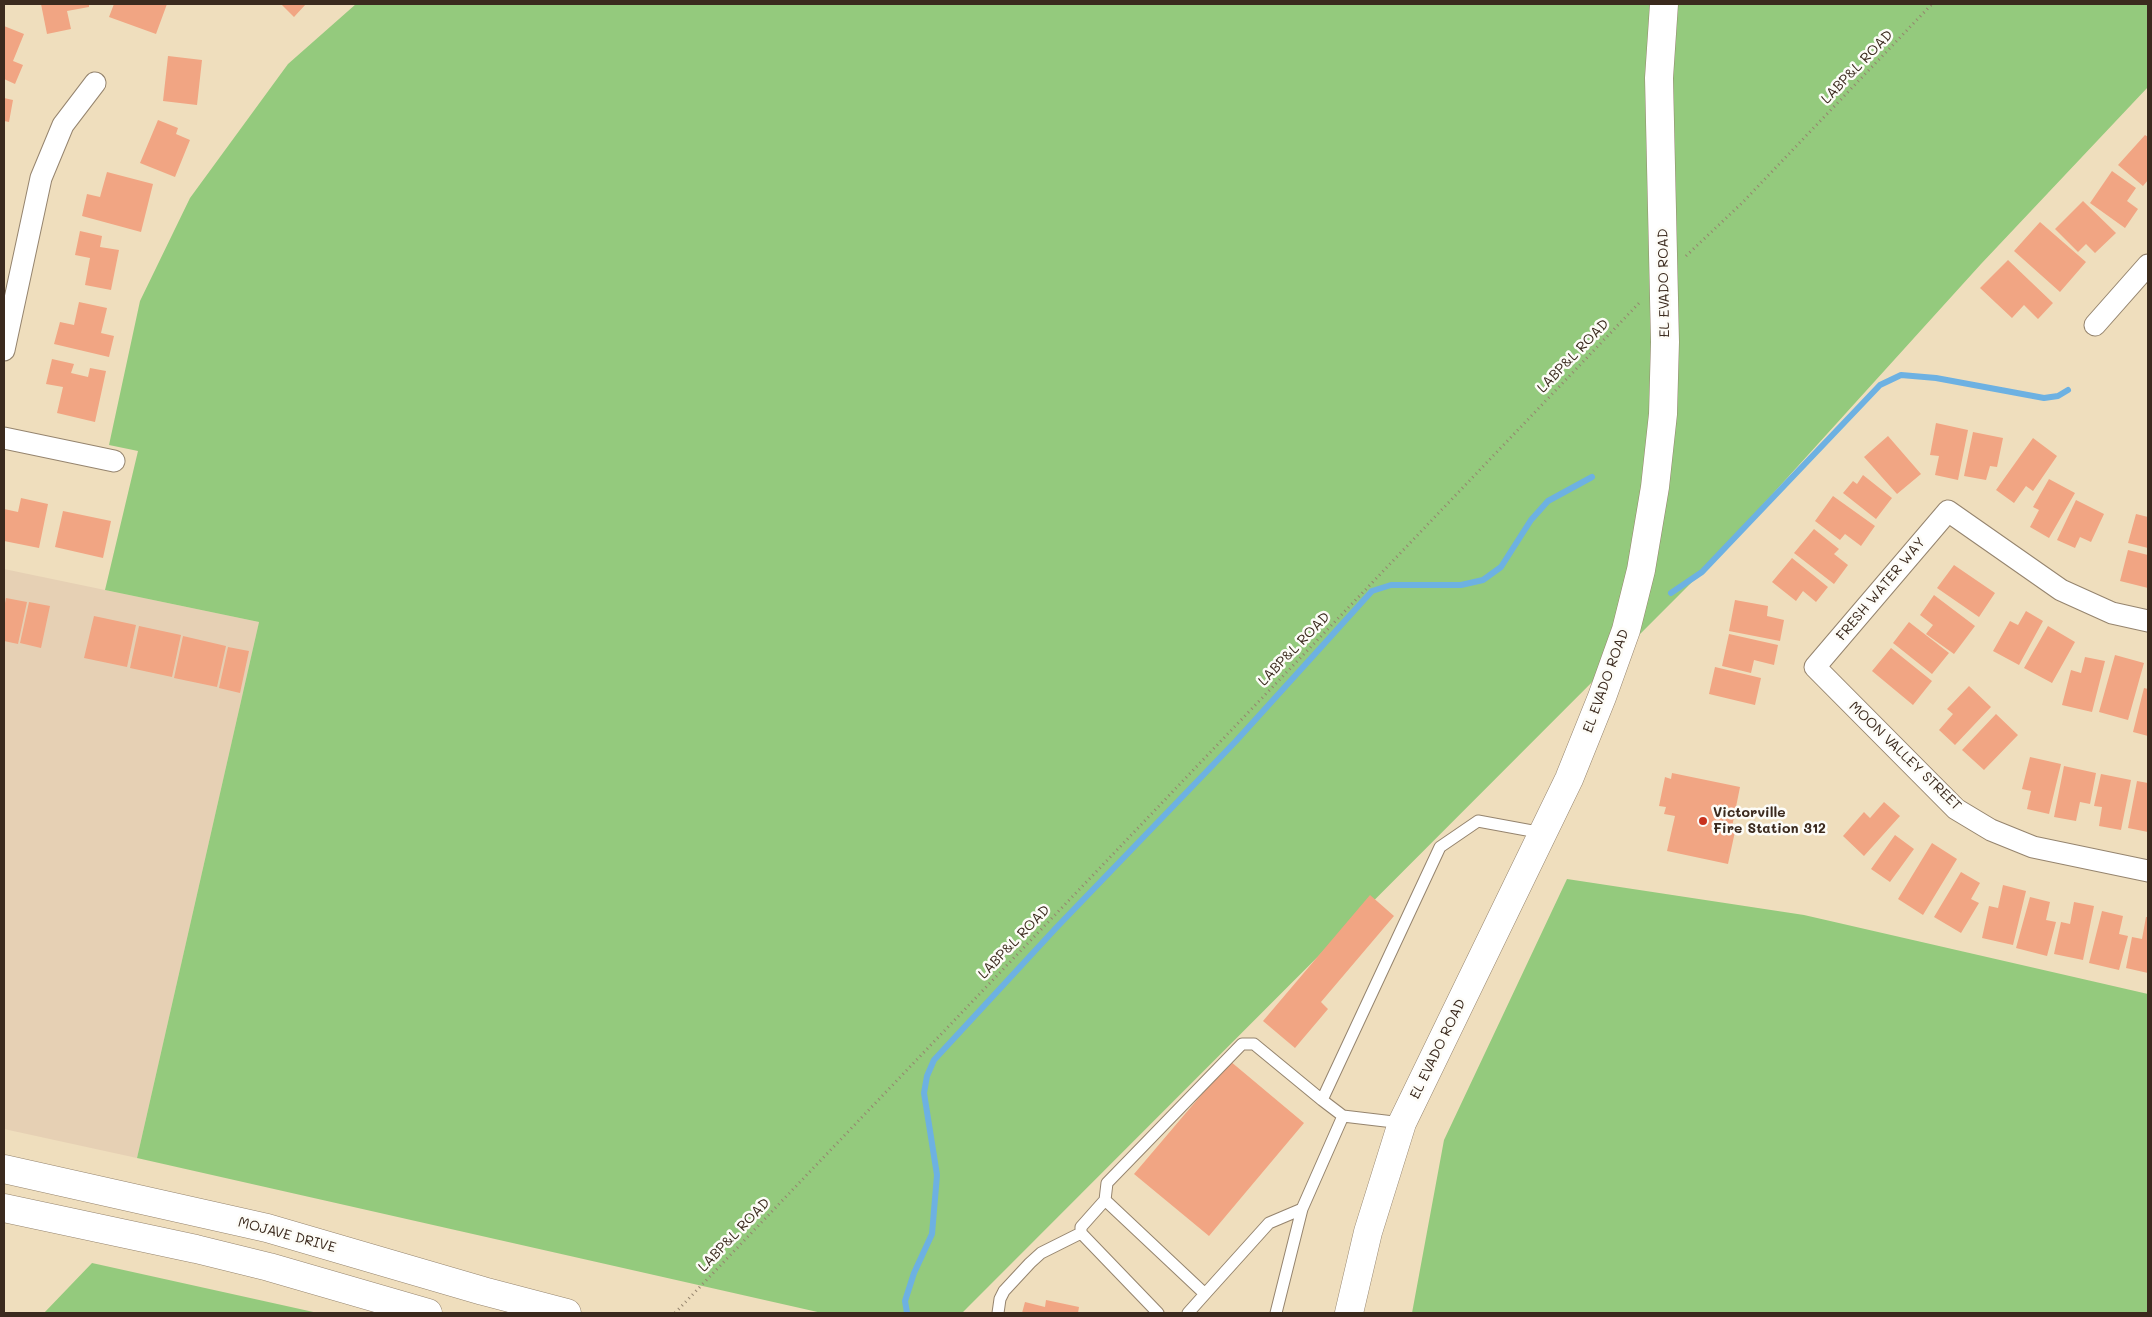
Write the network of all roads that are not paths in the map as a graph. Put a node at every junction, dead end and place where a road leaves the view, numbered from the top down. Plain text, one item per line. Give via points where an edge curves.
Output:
1 (1664, 4) edge
2 (95, 84) dead end
3 (2148, 265) edge
4 (2095, 324) dead end
5 (4, 350) edge
6 (4, 438) edge
7 (114, 462) dead end
8 (2148, 621) edge
9 (1815, 667) joint
10 (1543, 833) junction
11 (2148, 871) edge
12 (1322, 1100) junction
13 (1343, 1116) junction
14 (1402, 1123) junction
15 (4, 1169) edge
16 (1105, 1200) junction
17 (4, 1208) edge
18 (1302, 1209) junction
19 (1081, 1233) junction
20 (1205, 1294) junction
21 (428, 1313) edge
22 (567, 1313) edge
23 (998, 1313) edge
24 (1158, 1313) edge
25 (1188, 1313) edge
26 (1276, 1313) edge
27 (1349, 1313) edge

1 - 10 main road, EL EVADO ROAD via 1660,78 1664,414 1655,487 1641,570 1626,630 1569,779
2 - 5 street via 63,125 41,178
3 - 4 street
6 - 7 street
8 - 9 street, FRESH WATER WAY via 2112,613 2061,590 1948,511
9 - 11 street, MOON VALLEY STREET via 1956,809 1991,830 2033,847
10 - 12 lane via 1478,821 1440,847
10 - 14 main road, EL EVADO ROAD
12 - 13 lane
12 - 16 lane via 1254,1044 1242,1044 1107,1183
13 - 14 lane
13 - 18 lane
14 - 27 main road, EL EVADO ROAD via 1368,1232
15 - 22 main road, MOJAVE DRIVE via 267,1228
16 - 19 lane via 1081,1227
16 - 20 lane
17 - 21 main road via 205,1251
18 - 20 lane via 1269,1223
18 - 26 lane
19 - 23 lane via 1041,1253 1030,1263 1004,1291
19 - 24 lane
20 - 25 lane

